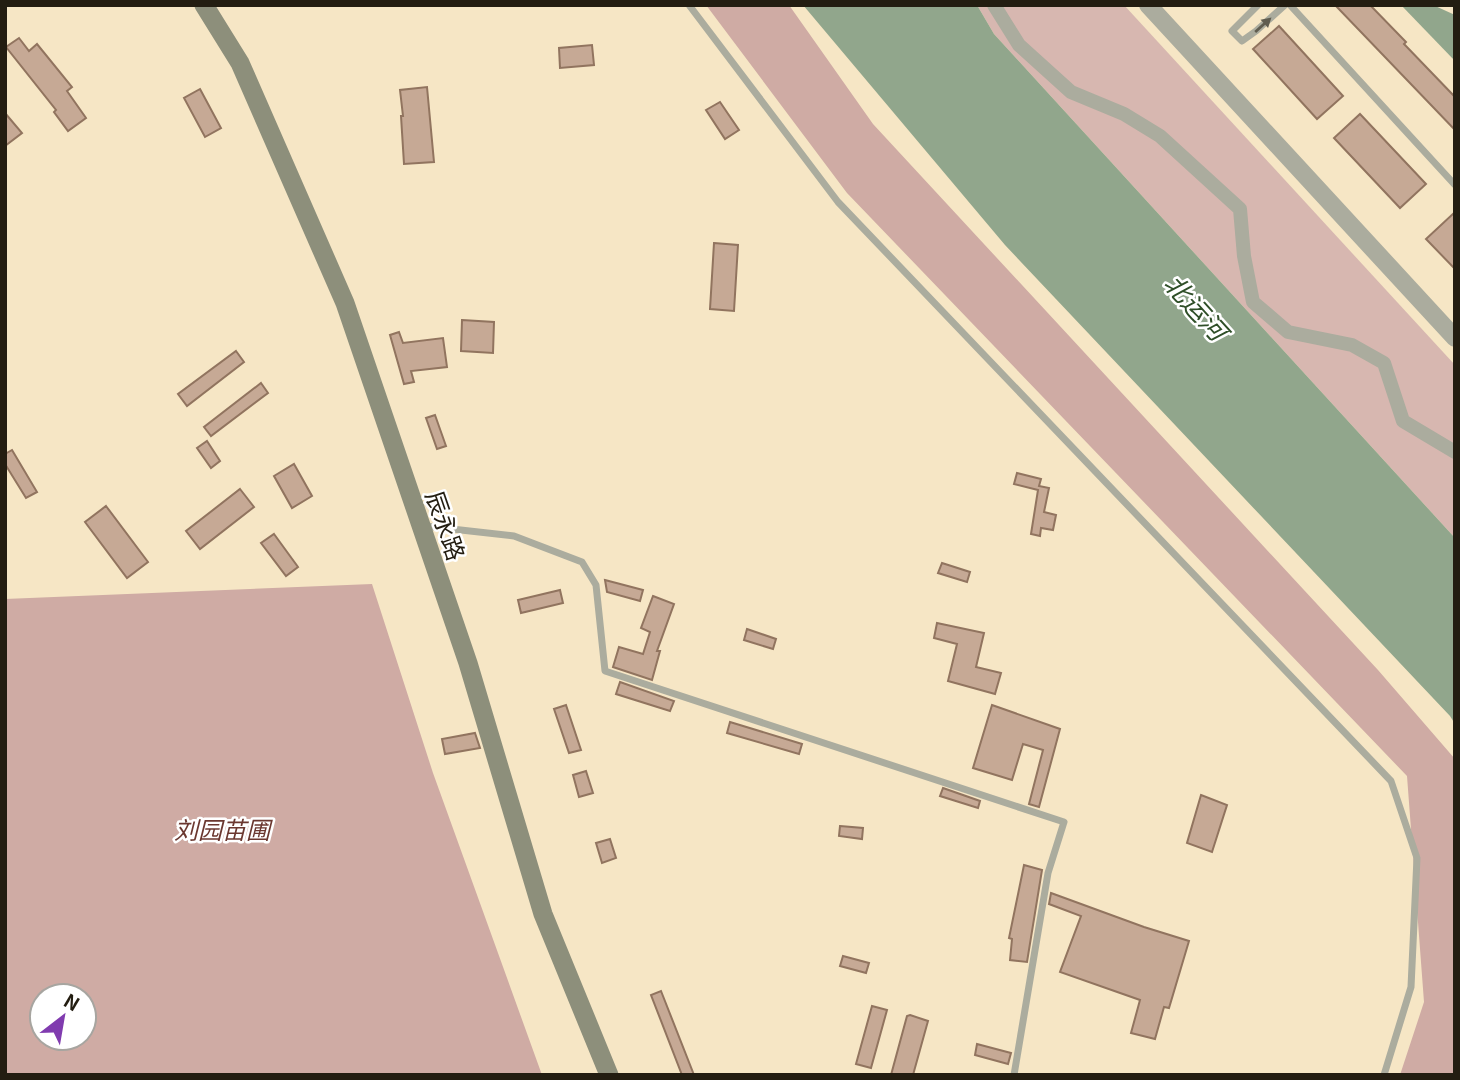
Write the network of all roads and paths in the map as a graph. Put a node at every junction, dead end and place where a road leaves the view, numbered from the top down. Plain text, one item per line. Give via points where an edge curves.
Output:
1 (205, 5) edge
2 (689, 5) edge
3 (994, 5) edge
4 (1148, 5) edge
5 (1258, 5) edge
6 (1285, 5) edge
7 (1290, 5) edge
8 (1455, 186) edge
9 (1455, 338) edge
10 (1455, 452) edge
11 (421, 526) junction
12 (609, 1075) edge
13 (1014, 1075) edge
14 (1384, 1075) edge

1 - 11 main road, 辰永路 via 240,63 345,303
2 - 14 lane via 838,202 1391,781 1416,858 1411,988
3 - 10 street via 1019,45 1071,92 1124,114 1160,136 1240,209 1253,302 1288,332 1352,345 1384,363 1403,421
4 - 9 street
5 -> 6 lane via 1232,31 1241,41
7 - 8 lane
11 - 12 main road, 辰永路 via 468,663 543,914
11 - 13 lane via 514,537 582,562 596,585 604,671 1065,822 1048,873

